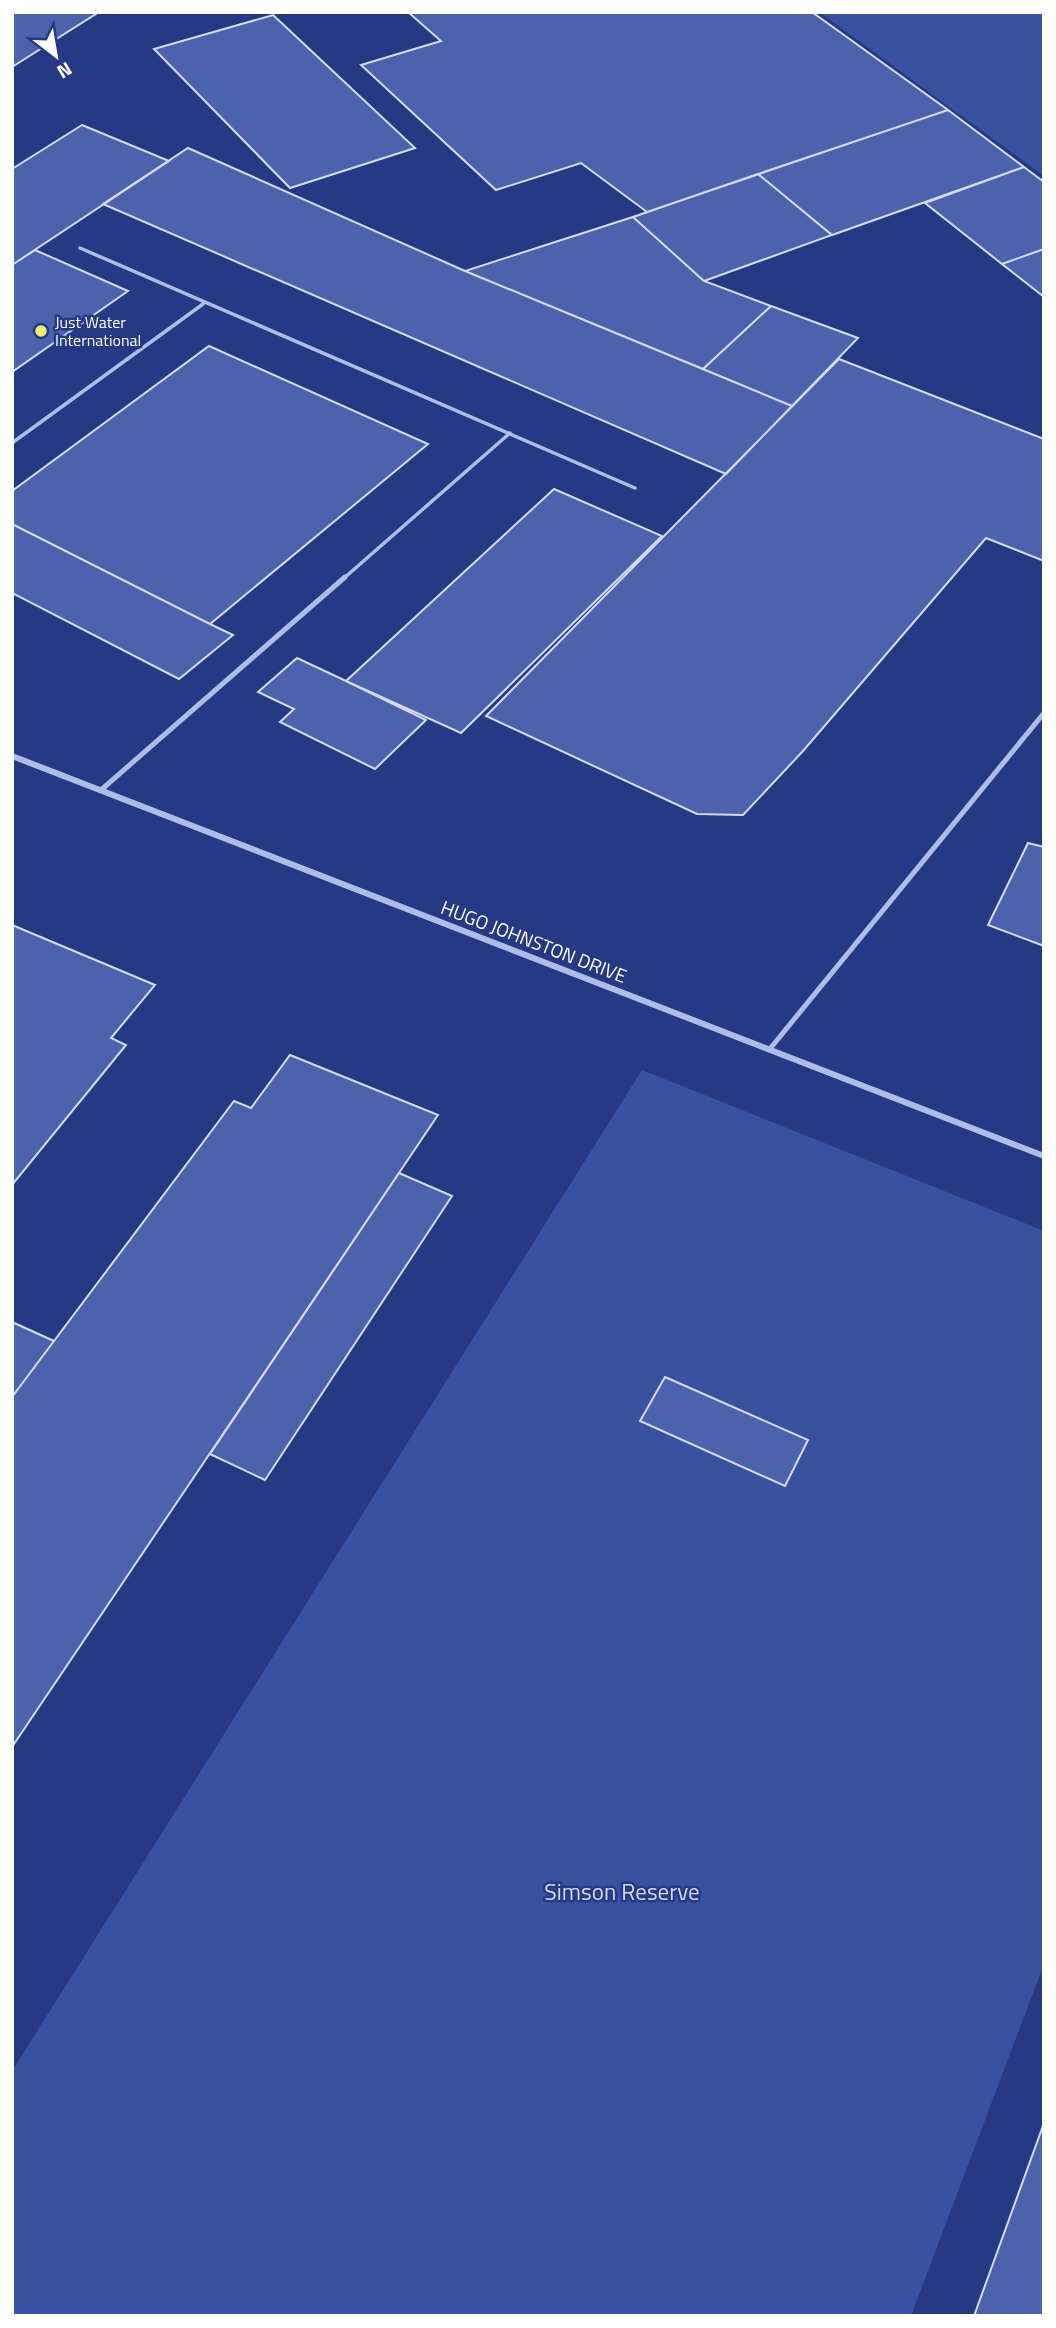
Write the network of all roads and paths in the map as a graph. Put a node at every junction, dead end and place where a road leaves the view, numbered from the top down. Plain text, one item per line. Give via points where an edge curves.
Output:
1 (80, 248) dead end
2 (203, 304) junction
3 (510, 433) junction
4 (12, 443) edge
5 (635, 488) dead end
6 (1044, 713) edge
7 (12, 756) edge
8 (101, 790) junction
9 (769, 1050) junction
10 (1044, 1156) edge

1 - 2 lane
2 - 3 lane
2 - 4 lane
3 - 5 lane
3 - 8 lane
6 - 9 lane
7 - 8 street, HUGO JOHNSTON DRIVE
8 - 9 street, HUGO JOHNSTON DRIVE
9 - 10 street, HUGO JOHNSTON DRIVE

